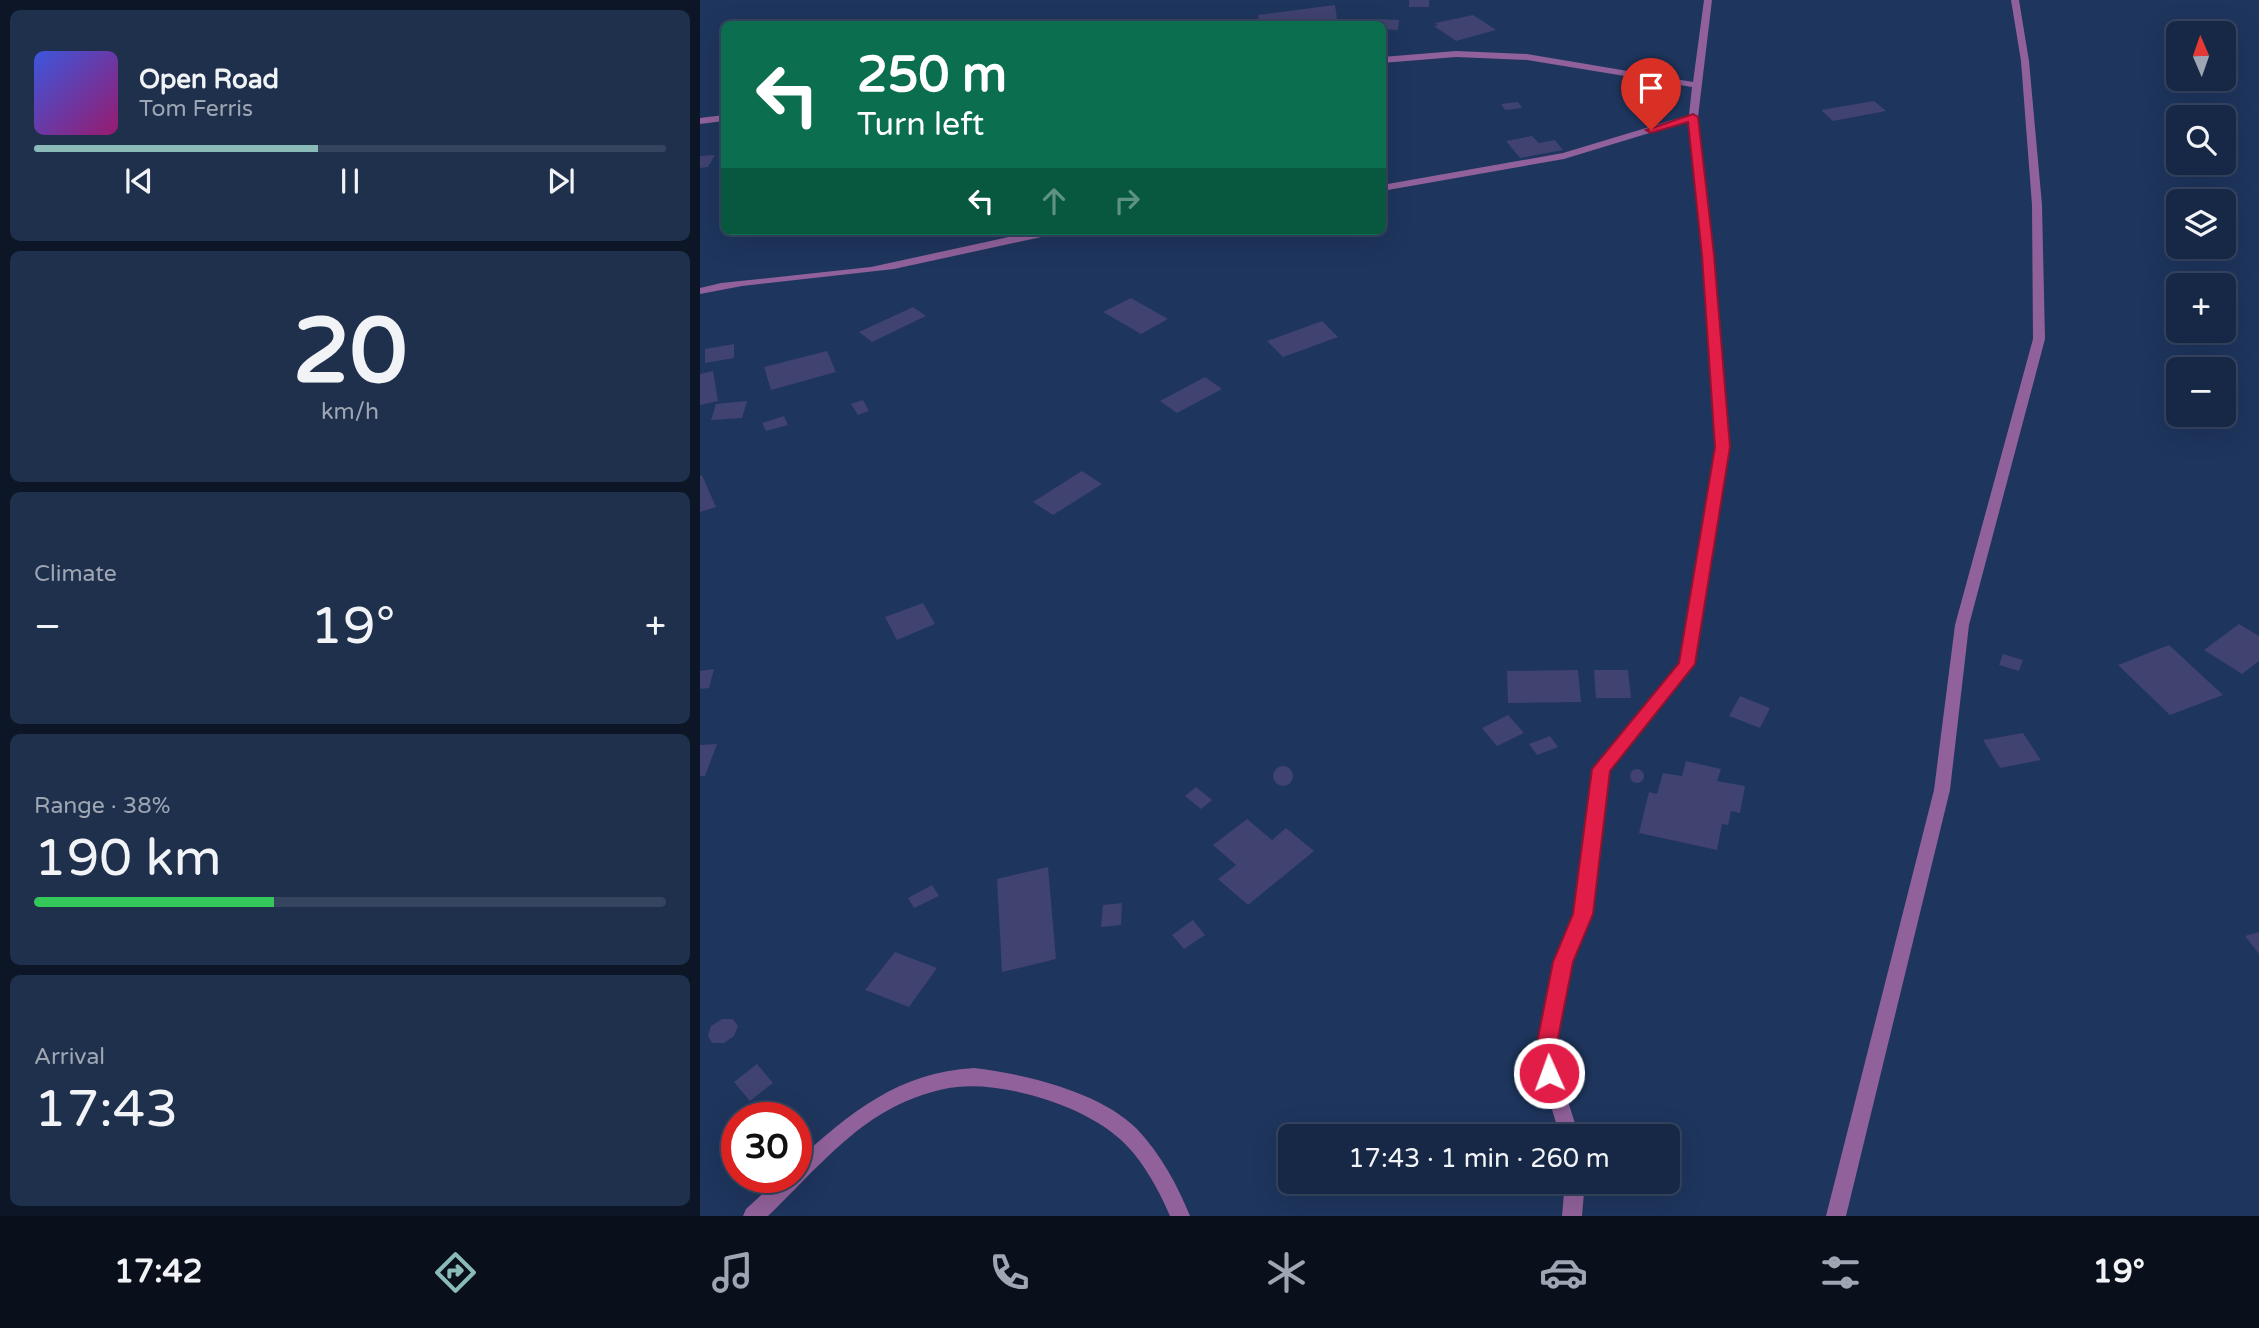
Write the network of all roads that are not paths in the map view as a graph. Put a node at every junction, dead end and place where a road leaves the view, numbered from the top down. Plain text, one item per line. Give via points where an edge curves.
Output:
1 (1708, 0) edge
2 (2015, 0) edge
3 (1386, 60) edge
4 (1697, 85) junction
5 (1693, 117) junction
6 (721, 118) edge
7 (700, 121) edge
8 (1386, 187) edge
9 (1038, 235) edge
10 (700, 290) edge
11 (1566, 1124) edge
12 (812, 1161) edge
13 (778, 1193) edge
14 (1574, 1194) edge
15 (754, 1216) edge
16 (1180, 1216) edge
17 (1572, 1216) edge
18 (1836, 1216) edge

1 - 4 street
2 - 18 street via 2037,205 2039,339 1962,625 1942,790
3 - 4 street via 1456,54 1527,57
4 - 5 street
5 - 8 street via 1564,156
5 - 11 street via 1723,447 1687,664 1601,769 1583,914 1563,962 1548,1038 1549,1073
6 - 7 street
9 - 10 street via 871,270
12 - 16 street via 860,1117 898,1096 957,1078 989,1079 1027,1085 1084,1107 1129,1134
13 - 15 street
14 - 17 street

